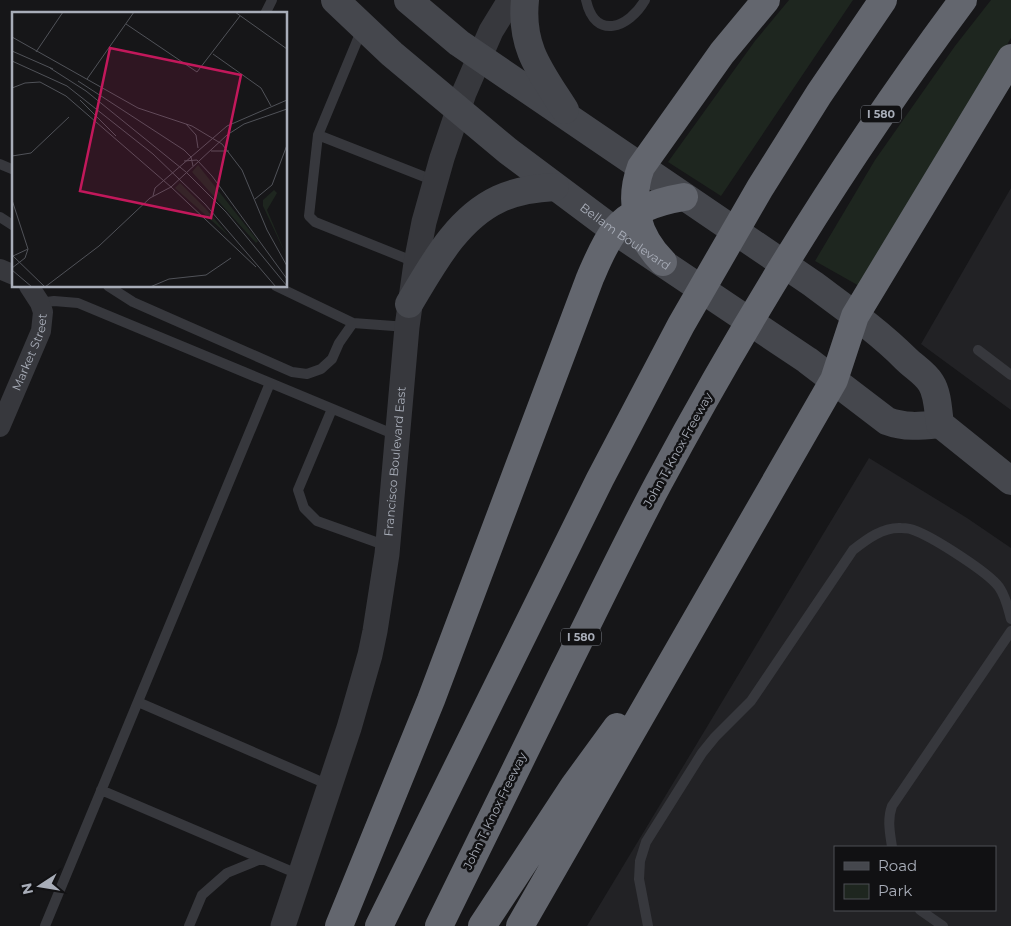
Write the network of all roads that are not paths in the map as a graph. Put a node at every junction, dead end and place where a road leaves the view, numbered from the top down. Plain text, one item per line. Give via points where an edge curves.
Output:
1 (272, 0) edge
2 (335, 0) edge
3 (408, 0) edge
4 (510, 0) edge
5 (525, 0) edge
6 (586, 0) edge
7 (645, 0) edge
8 (766, 0) edge
9 (883, 0) edge
10 (963, 0) edge
11 (266, 12) edge
12 (363, 28) junction
13 (479, 56) junction
14 (1011, 58) edge
15 (458, 110) junction
16 (570, 118) junction
17 (318, 136) junction
18 (0, 164) edge
19 (641, 167) junction
20 (12, 169) edge
21 (436, 181) junction
22 (555, 186) junction
23 (684, 197) junction
24 (0, 217) edge
25 (625, 222) junction
26 (12, 225) edge
27 (416, 263) junction
28 (0, 269) edge
29 (12, 274) edge
30 (111, 288) edge
31 (280, 288) edge
32 (35, 295) edge
33 (408, 316) junction
34 (855, 316) junction
35 (354, 323) junction
36 (978, 350) dead end
37 (1011, 375) edge
38 (834, 380) junction
39 (270, 382) junction
40 (332, 408) junction
41 (940, 424) junction
42 (0, 428) edge
43 (398, 436) junction
44 (1011, 481) edge
45 (388, 547) junction
46 (1011, 619) edge
47 (1011, 631) edge
48 (669, 664) junction
49 (138, 702) junction
50 (330, 786) junction
51 (101, 790) junction
52 (892, 846) edge
53 (261, 858) junction
54 (300, 875) junction
55 (921, 911) edge
56 (45, 926) edge
57 (188, 926) edge
58 (283, 926) edge
59 (339, 926) edge
60 (379, 926) edge
61 (439, 926) edge
62 (482, 926) edge
63 (520, 926) edge
64 (648, 926) edge
65 (943, 926) edge

1 - 11 lane
2 - 12 main road, Bellam Boulevard
3 - 13 main road
4 - 13 street, Francisco Boulevard East
5 - 16 main road via 525,31 531,53
6 - 7 lane via 592,18 611,26 622,24
8 - 19 highway via 722,53
9 - 60 highway via 819,94 681,324 600,479
10 - 61 highway, John T. Knox Freeway / I 580 via 887,106 805,232 679,445
12 - 15 main road, Bellam Boulevard
12 - 17 lane
13 - 15 street, Francisco Boulevard East
13 - 16 main road
14 - 34 highway
15 - 21 street, Francisco Boulevard East
15 - 22 main road, Bellam Boulevard
16 - 19 main road
17 - 21 lane
17 - 27 lane via 309,216 315,222
18 - 20 lane
19 - 23 main road
19 - 25 highway
21 - 27 street, Francisco Boulevard East
22 - 25 main road, Bellam Boulevard
22 - 33 main road via 498,199 468,221 444,249
23 - 25 highway via 664,201
23 - 34 main road via 814,284
24 - 26 lane
25 - 38 main road, Bellam Boulevard via 663,262
25 - 59 highway via 590,278 437,684
27 - 33 street, Francisco Boulevard East
28 - 29 street
30 - 35 lane via 133,302 292,372 307,374 322,370
31 - 35 lane
32 - 39 lane via 78,303
32 - 42 street, Market Street via 43,312 41,331
33 - 35 lane
33 - 43 street, Francisco Boulevard East
34 - 38 highway
34 - 41 main road via 932,383
36 - 37 lane
38 - 41 main road, Bellam Boulevard via 887,421 913,427
38 - 48 highway
39 - 40 lane
39 - 49 lane
40 - 43 lane
40 - 45 lane via 298,490 304,508 317,521
41 - 44 main road
43 - 45 street, Francisco Boulevard East
45 - 50 street, Francisco Boulevard East via 370,655
46 - 64 lane via 999,587 935,541 914,530 899,528 866,539 853,550 751,701 702,753 646,842 639,879
47 - 52 lane via 892,806 889,815
48 - 62 highway via 574,786
48 - 63 highway
49 - 50 lane
49 - 51 lane
50 - 54 street, Francisco Boulevard East
51 - 53 lane
51 - 56 lane
53 - 54 lane
53 - 57 lane via 226,873 202,895
54 - 58 street, Francisco Boulevard East
55 - 65 lane

